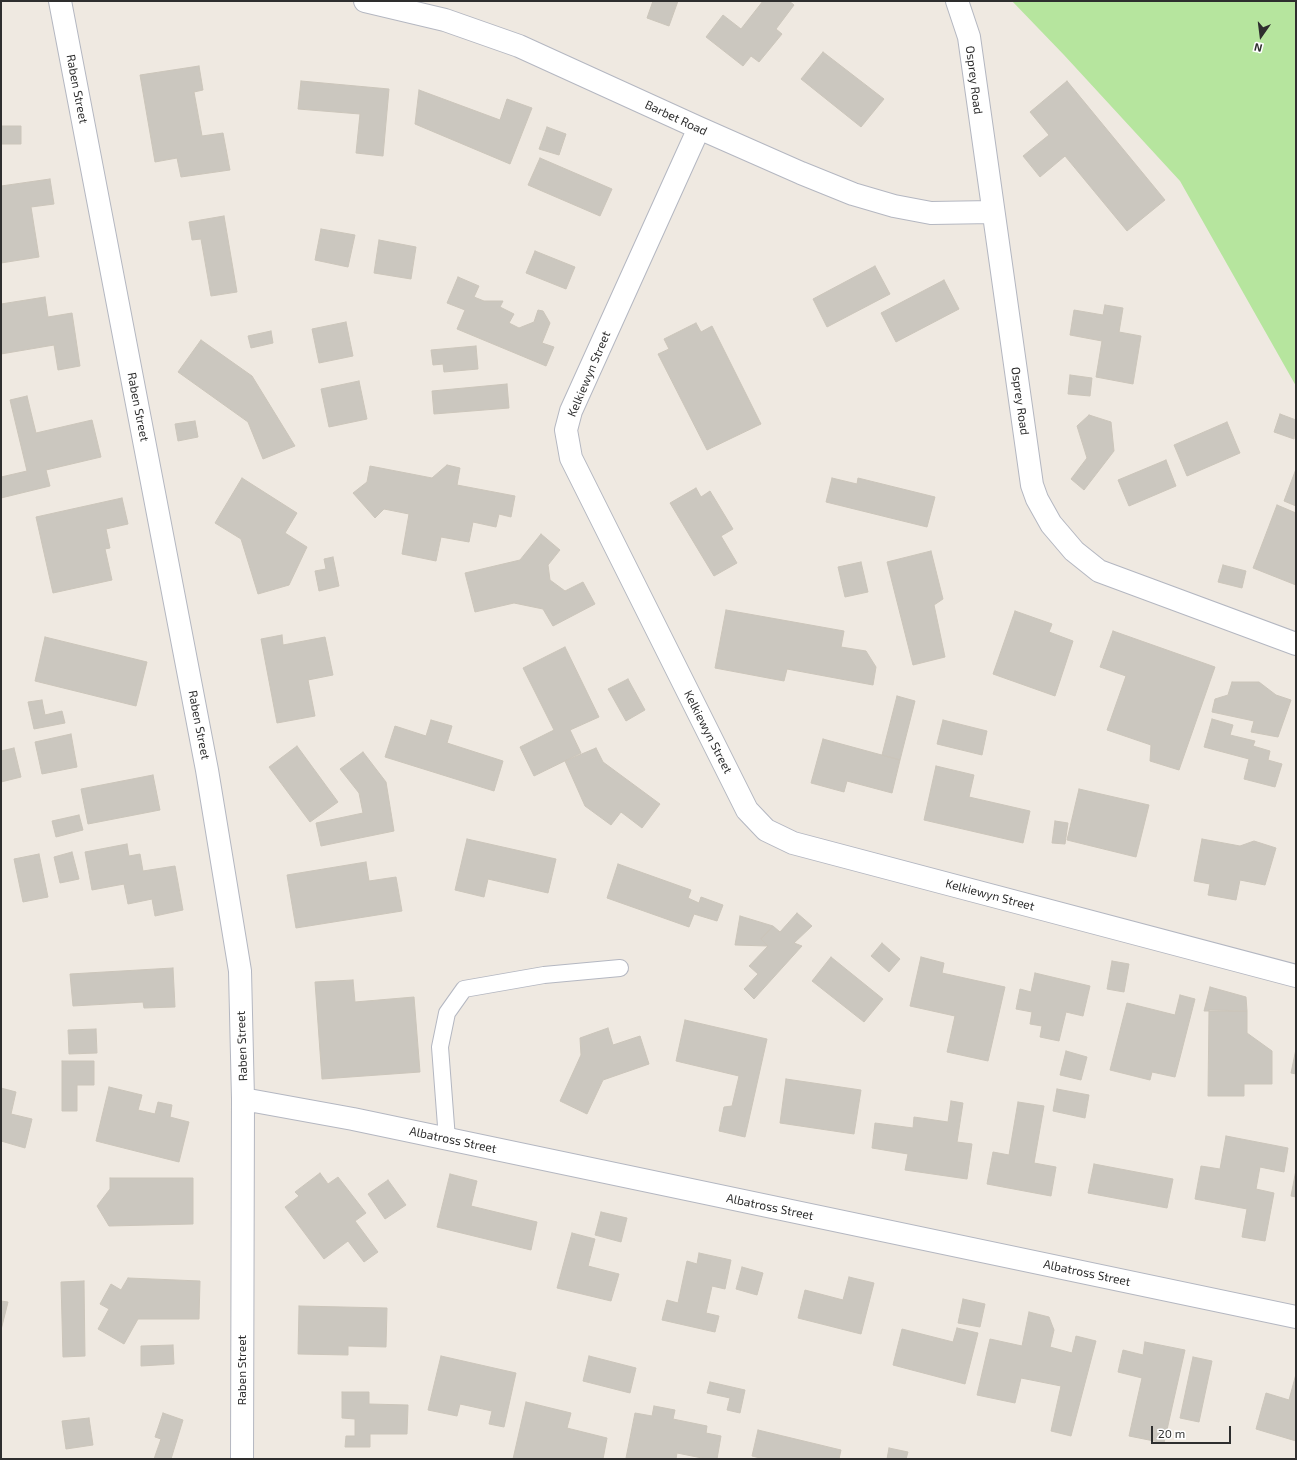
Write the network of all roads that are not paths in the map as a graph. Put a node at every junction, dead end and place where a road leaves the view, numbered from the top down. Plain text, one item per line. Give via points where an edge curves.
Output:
1 (60, 1) edge
2 (365, 1) edge
3 (957, 1) edge
4 (699, 128) junction
5 (993, 212) junction
6 (1296, 644) edge
7 (620, 968) dead end
8 (1296, 976) edge
9 (243, 1099) junction
10 (447, 1139) junction
11 (1296, 1317) edge
12 (242, 1459) edge

1 - 9 street, Raben Street via 207,770 240,971
2 - 4 street, Barbet Road via 445,20 519,46
3 - 5 street, Osprey Road via 969,37
4 - 5 street, Barbet Road via 853,194 894,206 931,213
4 - 8 street, Kelkiewyn Street via 571,411 566,430 571,458 747,810 766,830 793,843
5 - 6 street, Osprey Road via 1032,485 1051,524 1074,551 1099,570
7 - 10 lane via 544,975 464,989 447,1013 440,1047
9 - 10 street, Albatross Street
9 - 12 street, Raben Street
10 - 11 street, Albatross Street

